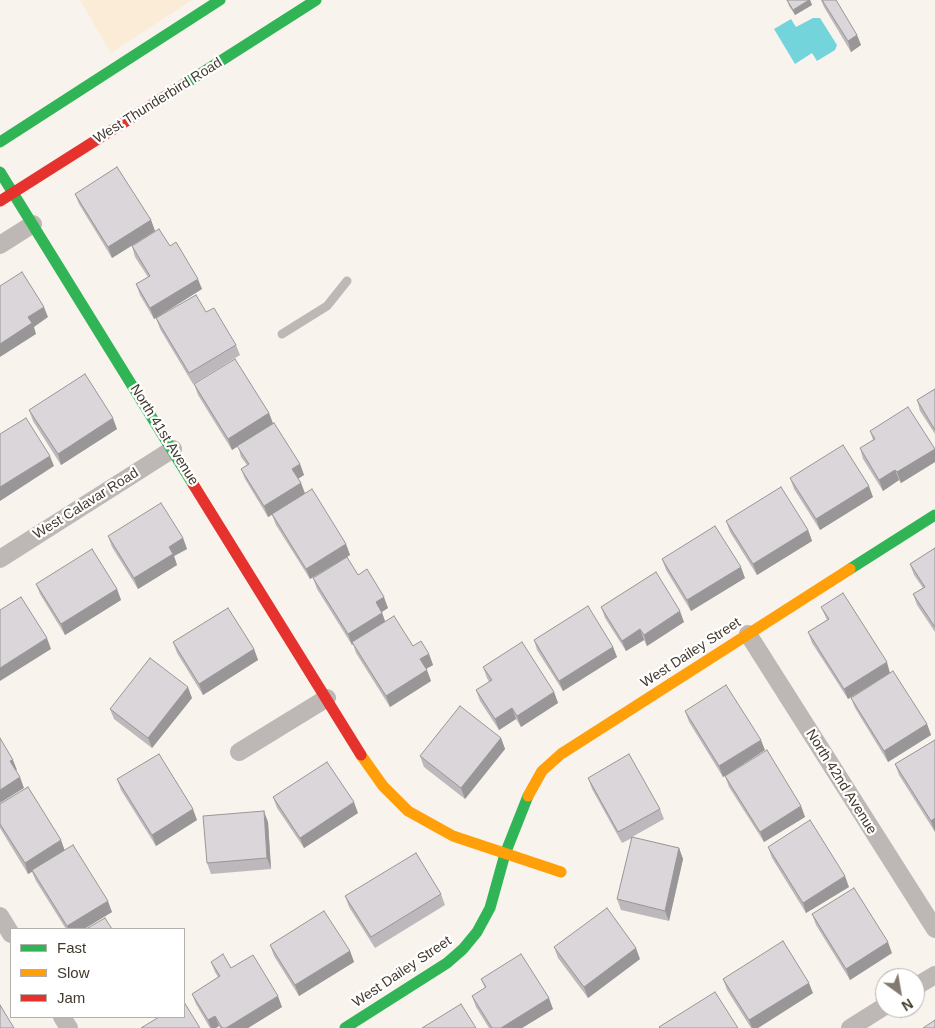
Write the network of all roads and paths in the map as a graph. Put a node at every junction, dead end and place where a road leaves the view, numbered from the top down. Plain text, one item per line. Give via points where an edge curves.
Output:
1 (220, 0) edge
2 (316, 0) edge
3 (0, 142) edge
4 (0, 172) edge
5 (13, 193) junction
6 (0, 201) edge
7 (33, 224) junction
8 (0, 245) edge
9 (347, 281) dead end
10 (282, 334) dead end
11 (173, 449) junction
12 (935, 515) edge
13 (0, 559) edge
14 (748, 634) junction
15 (327, 698) junction
16 (239, 752) dead end
17 (505, 854) junction
18 (561, 872) dead end
19 (0, 916) edge
20 (935, 929) edge
21 (10, 932) edge
22 (875, 1012) edge
23 (345, 1028) edge
24 (850, 1028) edge

1 - 3 street
2 - 5 street, West Thunderbird Road
4 - 5 street, North 41st Avenue
5 - 6 street, West Thunderbird Road
5 - 7 street, North 41st Avenue
7 - 8 street
7 - 11 street, North 41st Avenue
9 - 10 lane via 327,306
11 - 13 street, West Calavar Road
11 - 15 street, North 41st Avenue
12 - 14 street, West Dailey Street
14 - 17 street, West Dailey Street via 554,759 542,771 529,794
14 - 20 street, North 42nd Avenue
15 - 16 street
15 - 17 street, North 41st Avenue via 365,762 408,811 453,836
17 - 18 street
17 - 23 street, West Dailey Street via 490,908 463,949
19 - 21 street
22 - 24 street

